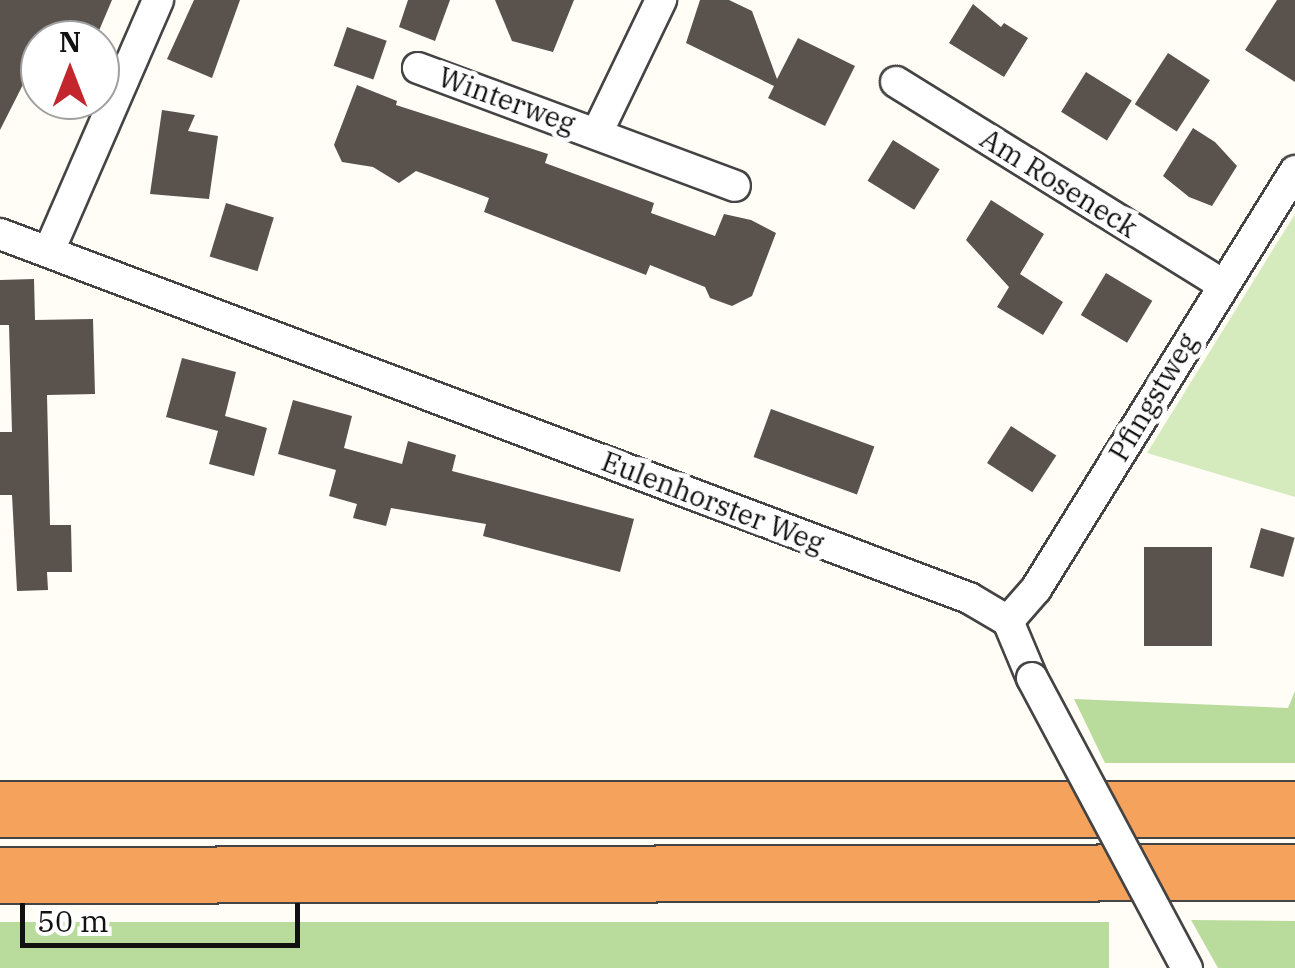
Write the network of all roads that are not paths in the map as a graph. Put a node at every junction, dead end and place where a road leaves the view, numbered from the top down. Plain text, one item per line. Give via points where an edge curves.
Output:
1 (158, 0) edge
2 (661, 0) edge
3 (418, 68) dead end
4 (896, 82) dead end
5 (597, 133) junction
6 (1295, 171) edge
7 (736, 186) dead end
8 (0, 234) edge
9 (49, 251) junction
10 (1222, 284) junction
11 (1008, 622) junction
12 (0, 809) edge
13 (1295, 809) edge
14 (1295, 872) edge
15 (0, 875) edge
16 (1188, 968) edge

1 - 9 street
2 - 5 street, Winterweg
3 - 5 street, Winterweg
4 - 10 street, Am Roseneck
5 - 7 street, Winterweg
6 - 10 street, Pfingstweg
8 - 9 street, Eulenhorster Weg
9 - 11 street, Eulenhorster Weg via 969,598
10 - 11 street, Pfingstweg via 1036,589
11 - 16 street, bridge
12 - 13 highway
14 - 15 highway

